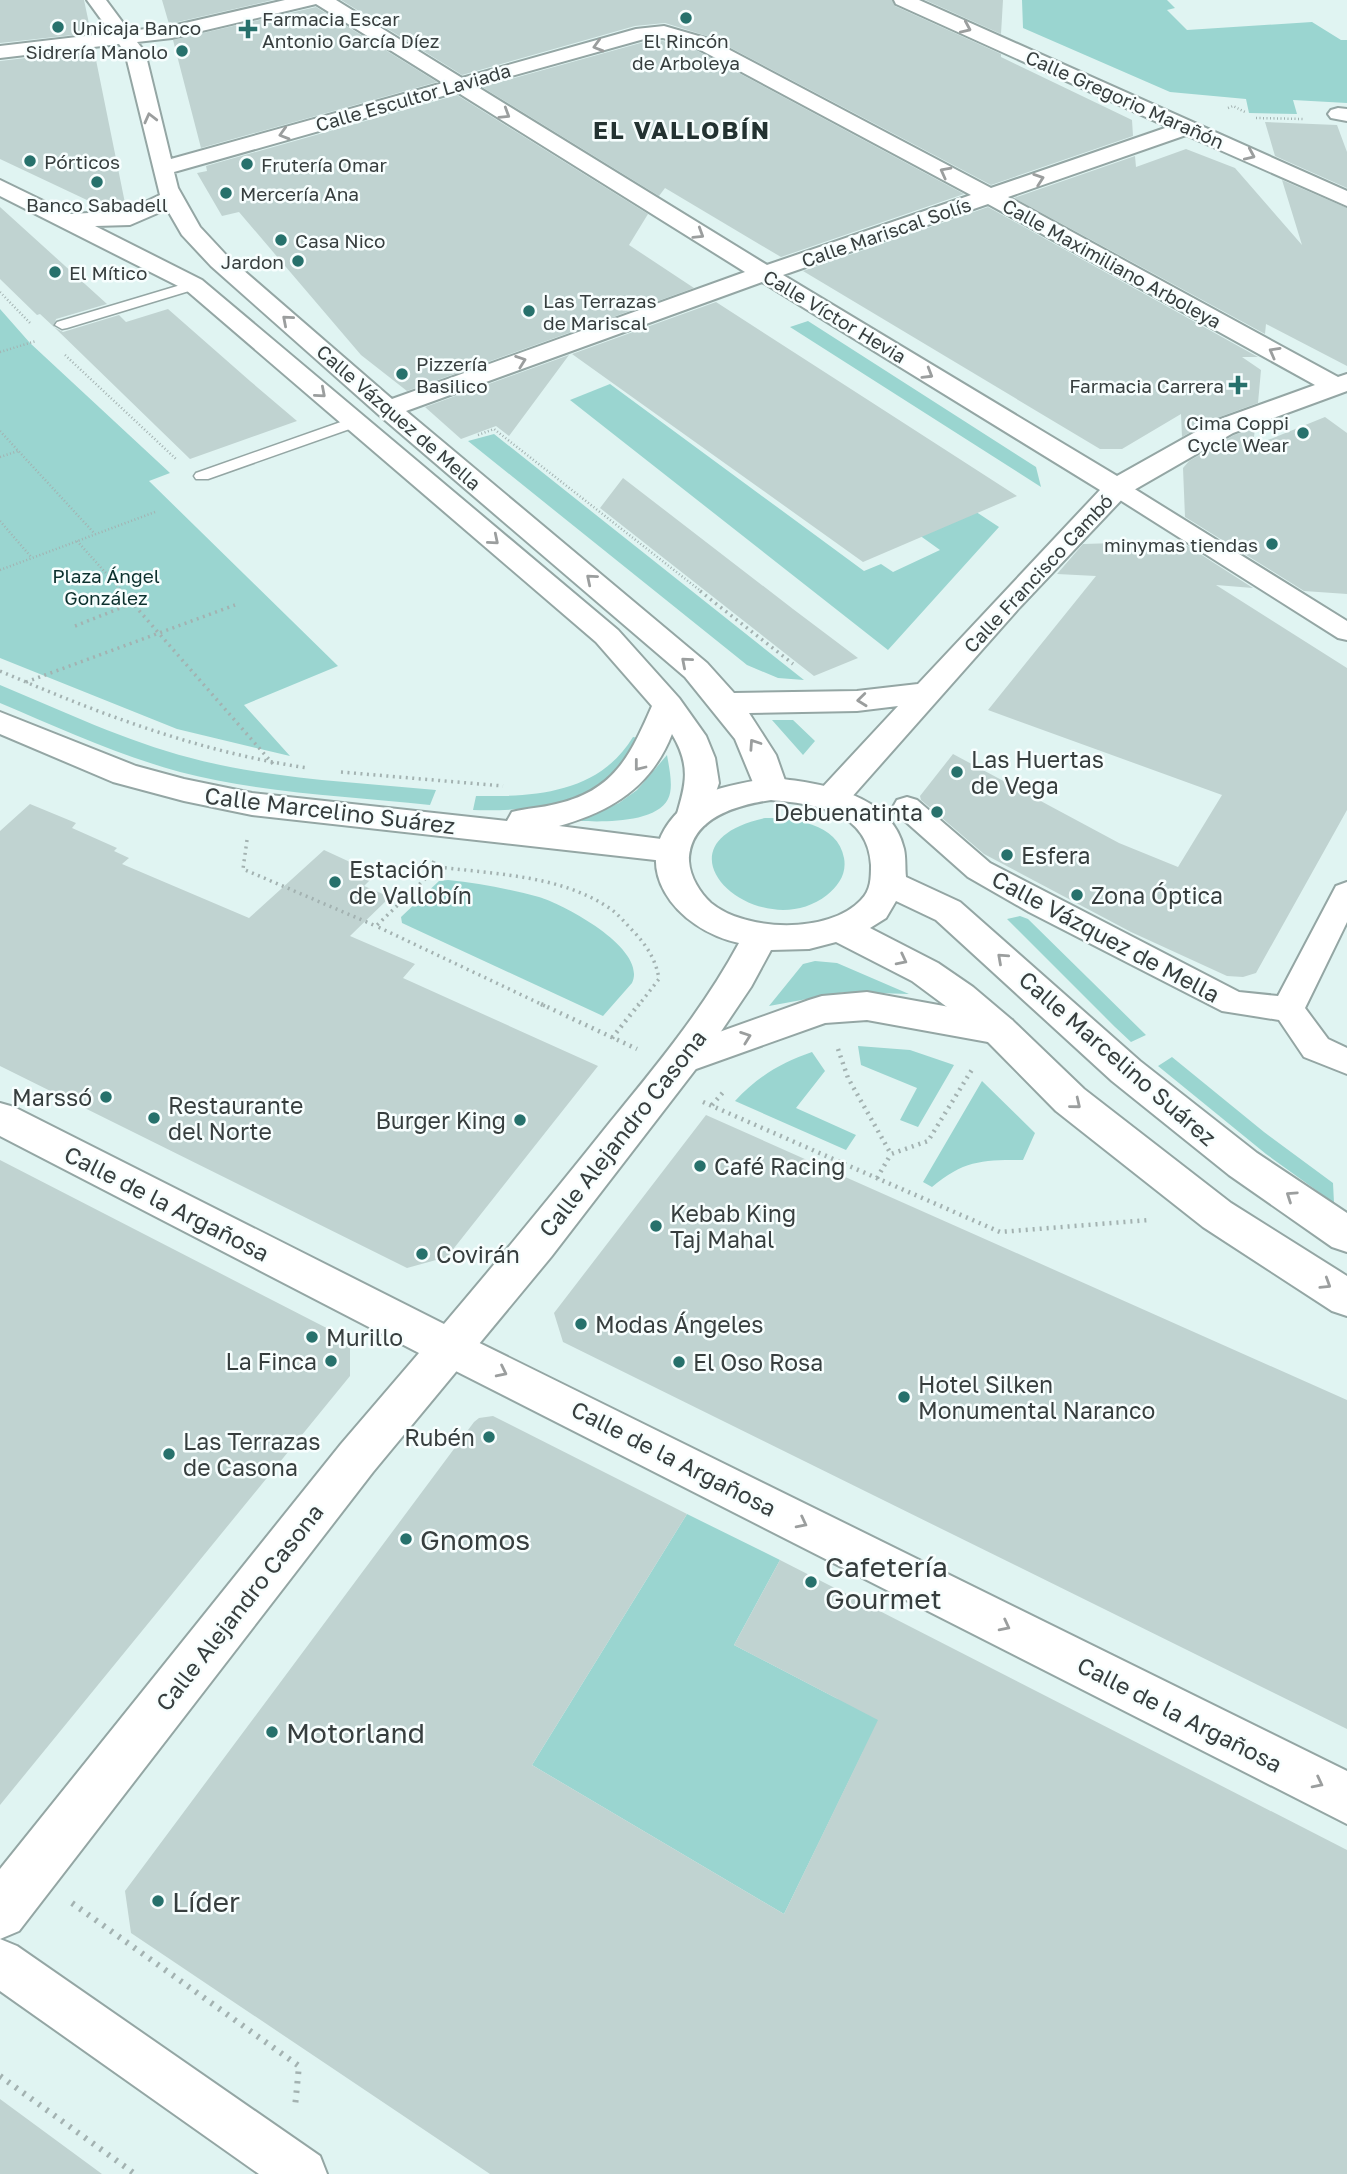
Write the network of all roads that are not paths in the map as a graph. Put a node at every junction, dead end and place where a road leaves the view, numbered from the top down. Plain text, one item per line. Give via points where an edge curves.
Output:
1 (96, 0) edge
2 (309, 0) edge
3 (323, 0) edge
4 (904, 0) edge
5 (664, 32) joint
6 (126, 37) junction
7 (0, 52) edge
8 (458, 85) junction
9 (1188, 127) junction
10 (163, 168) junction
11 (5, 193) edge
12 (990, 196) junction
13 (172, 198) junction
14 (1347, 199) edge
15 (70, 220) junction
16 (766, 274) junction
17 (194, 285) junction
18 (62, 325) dead end
19 (1340, 383) edge
20 (388, 409) junction
21 (355, 422) junction
22 (202, 476) dead end
23 (1117, 488) junction
24 (1347, 632) edge
25 (929, 692) junction
26 (726, 703) junction
27 (668, 705) junction
28 (0, 722) edge
29 (771, 789) junction
30 (831, 799) junction
31 (907, 807) dead end
32 (693, 817) junction
33 (445, 825) junction
34 (673, 850) junction
35 (889, 883) junction
36 (1347, 893) edge
37 (841, 929) junction
38 (760, 937) junction
39 (1289, 1009) junction
40 (999, 1030) junction
41 (1347, 1062) edge
42 (673, 1070) junction
43 (0, 1118) edge
44 (1347, 1235) edge
45 (1347, 1298) edge
46 (449, 1346) junction
47 (1347, 1798) edge
48 (0, 1912) edge
49 (0, 1963) edge
50 (296, 2170) edge

1 - 6 street, Calle Vázquez de Mella
2 - 6 street via 195,28
3 - 8 street, Calle Víctor Hevia
4 -> 9 street, Calle Gregorio Marañón
5 -> 8 street, Calle Escultor Laviada via 643,33
12 -> 5 street, Calle Maximiliano Arboleya via 702,43
6 - 7 street
10 -> 6 street, Calle Vázquez de Mella via 135,52
8 -> 10 street, Calle Escultor Laviada
8 -> 16 street, Calle Víctor Hevia
12 -> 9 street, Calle Mariscal Solís
9 -> 14 street, Calle Gregorio Marañón
10 - 13 street, Calle Vázquez de Mella
11 - 15 street, Calle Vázquez de Mella
12 - 16 street, Calle Mariscal Solís
19 -> 12 street, Calle Maximiliano Arboleya
13 - 15 street via 130,218
20 -> 13 street, Calle Vázquez de Mella via 219,261 190,230
15 - 17 street, Calle Vázquez de Mella
20 -> 16 street, Calle Mariscal Solís
16 -> 23 street, Calle Víctor Hevia
17 - 18 lane
17 -> 21 street, Calle Vázquez de Mella
19 - 23 street, Calle Francisco Cambó via 1224,427
26 -> 20 street, Calle Vázquez de Mella via 643,623
21 - 22 lane
21 -> 27 street, Calle Vázquez de Mella via 607,636
23 - 24 street, Calle Víctor Hevia
23 - 25 street, Calle Francisco Cambó
25 -> 26 street via 857,701
25 - 30 street, Calle Francisco Cambó
29 -> 26 street, Calle Vázquez de Mella via 761,755
27 - 32 street, Calle Vázquez de Mella via 699,758 703,783
27 -> 33 street via 647,756 631,776 585,806 548,819
28 - 33 street, Calle Marcelino Suárez via 125,774 184,790 252,804
29 - 30 street
29 - 32 street via 732,796
30 - 35 street via 874,826 892,863
31 - 39 street, Calle Vázquez de Mella via 979,870 1052,910 1233,1003
32 - 34 street
33 - 34 street, Calle Marcelino Suárez
34 - 38 street via 673,872 682,894 701,914
35 - 37 street via 880,901
44 -> 35 street, Calle Marcelino Suárez via 1243,1164 1126,1071 948,911
36 - 39 street
37 - 38 street via 788,940
37 -> 40 street via 925,972
38 - 42 street, Calle Alejandro Casona via 738,978
39 - 41 street via 1316,1048
42 -> 40 street via 822,1010 867,1006
40 -> 45 street via 1070,1100 1217,1215
42 - 46 street, Calle Alejandro Casona via 536,1245
43 - 46 street, Calle de la Argañosa
46 -> 47 street, Calle de la Argañosa
46 - 48 street, Calle Alejandro Casona
49 - 50 street

